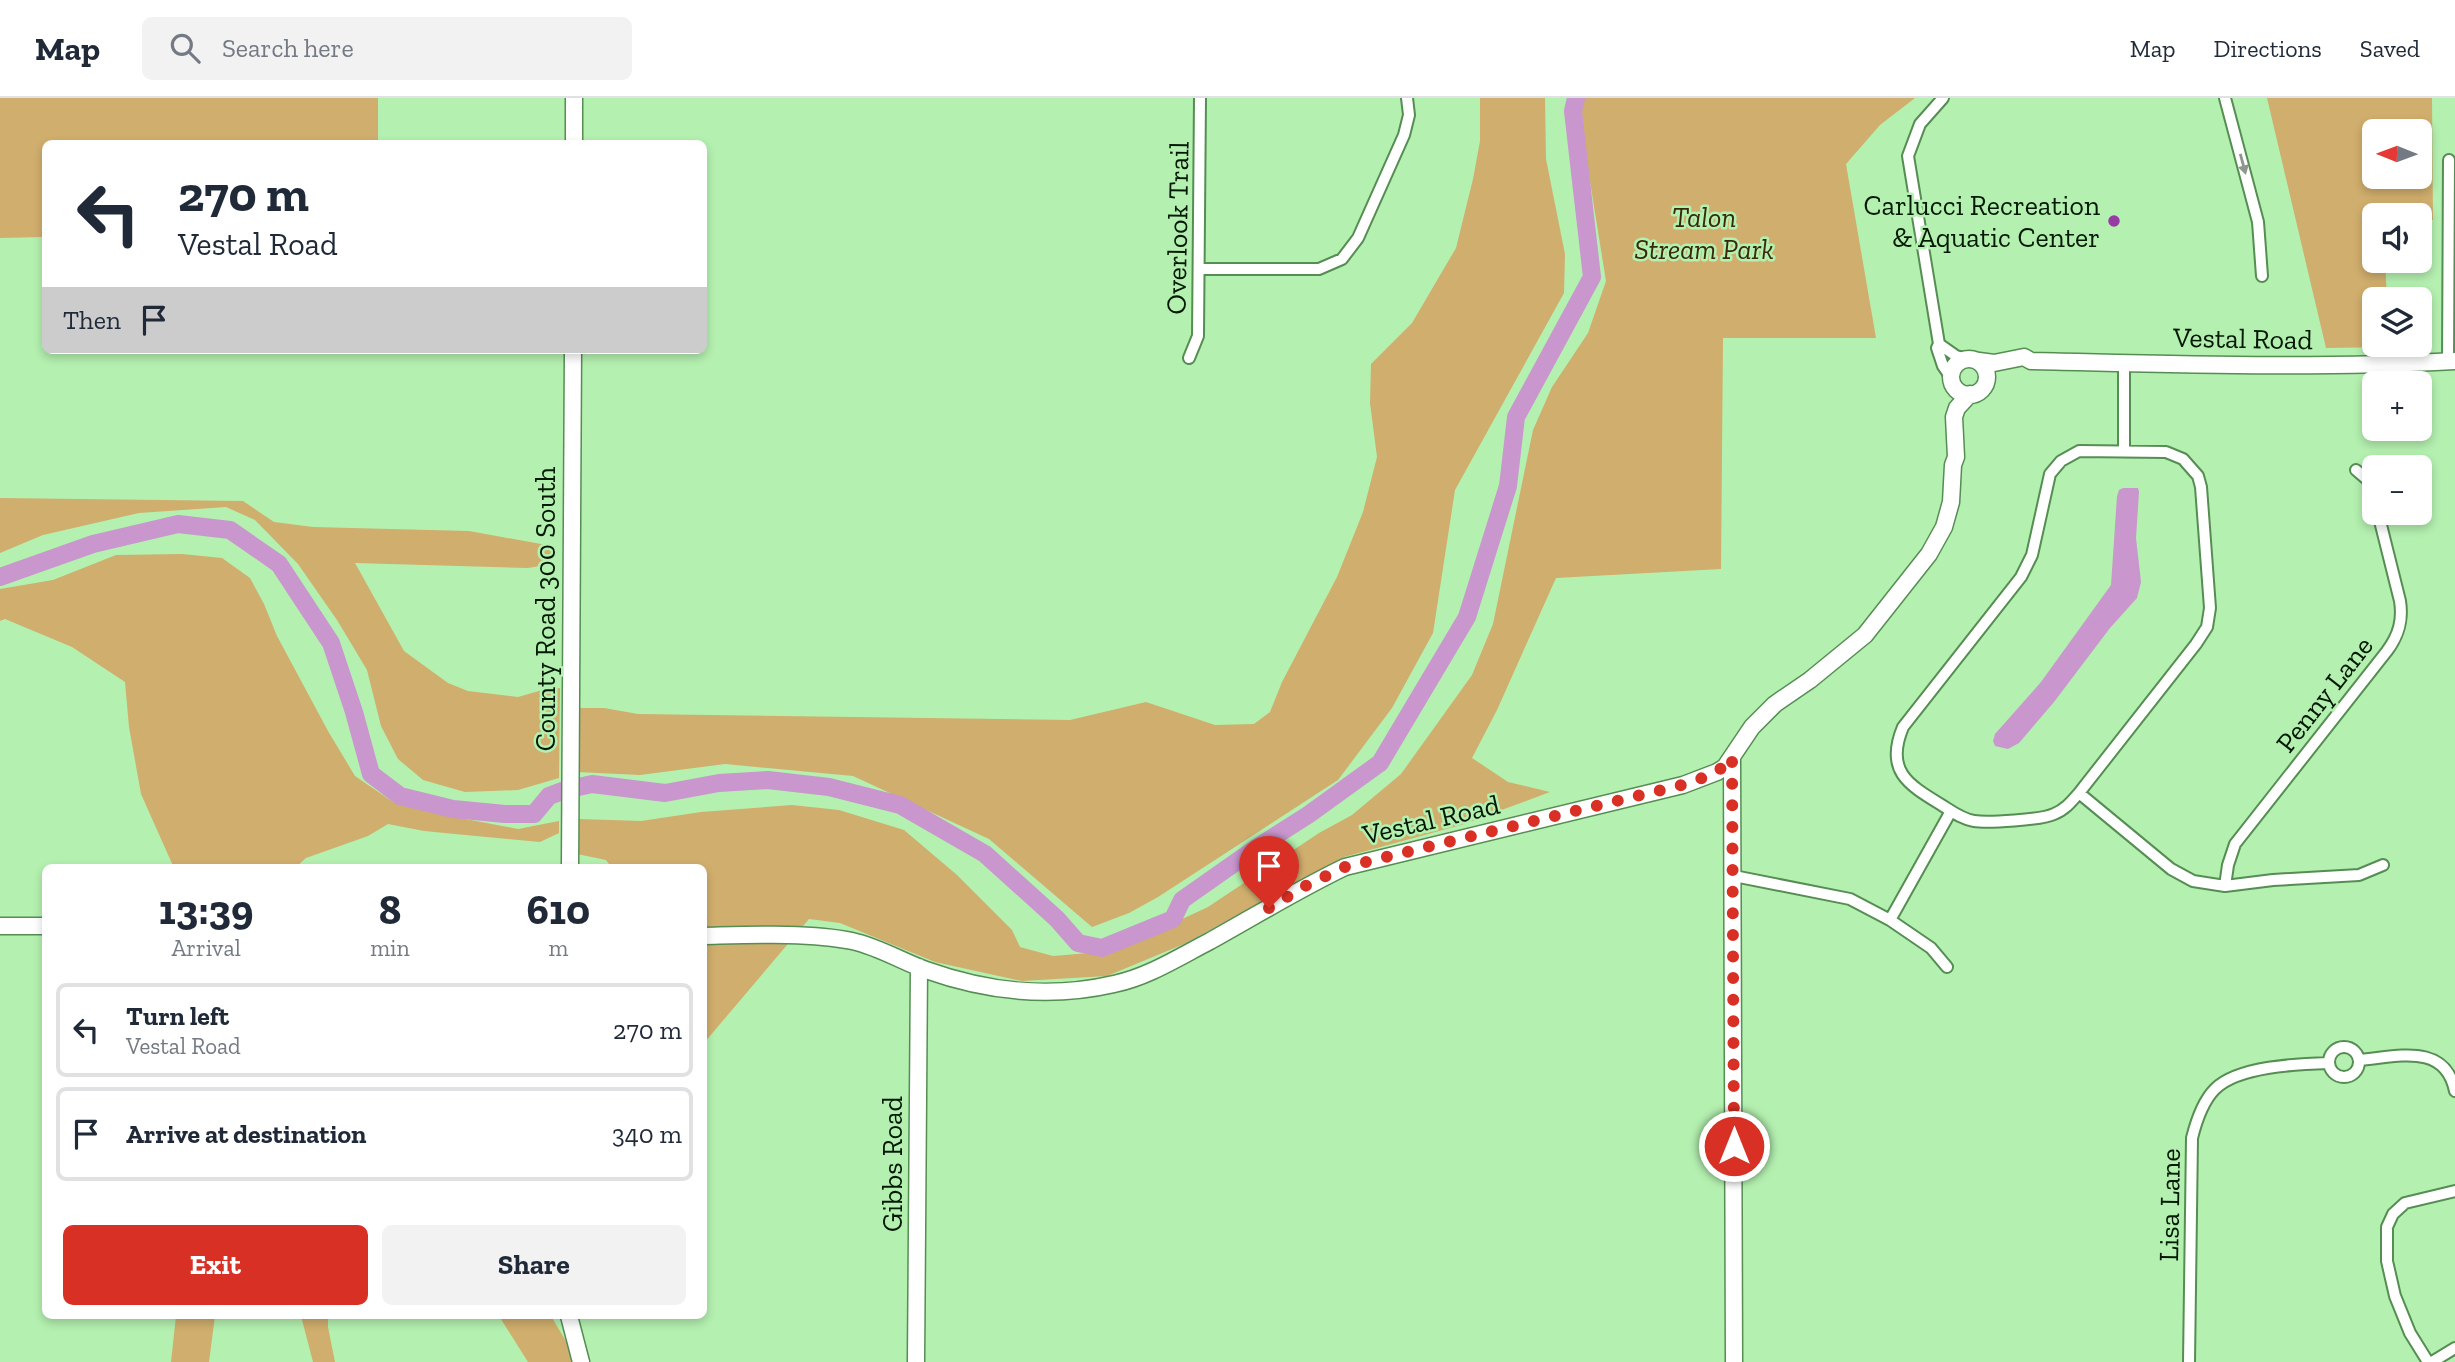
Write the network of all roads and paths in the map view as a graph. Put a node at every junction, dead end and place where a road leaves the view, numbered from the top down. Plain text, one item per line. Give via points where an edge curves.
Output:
1 (574, 98) edge
2 (1200, 98) edge
3 (1407, 98) edge
4 (1943, 98) edge
5 (2225, 98) edge
6 (573, 140) edge
7 (2449, 160) dead end
8 (1200, 269) junction
9 (2262, 276) dead end
10 (1939, 344) junction
11 (573, 354) edge
12 (1189, 358) dead end
13 (1973, 360) junction
14 (2031, 361) junction
15 (2452, 362) edge
16 (2124, 363) junction
17 (1953, 382) junction
18 (1986, 383) junction
19 (1970, 394) junction
20 (2124, 451) junction
21 (1953, 465) junction
22 (2356, 470) dead end
23 (2362, 475) edge
24 (2381, 525) edge
25 (1732, 757) junction
26 (2079, 793) junction
27 (1951, 811) junction
28 (570, 864) edge
29 (2383, 865) dead end
30 (1734, 876) junction
31 (2225, 887) junction
32 (1890, 920) junction
33 (0, 926) edge
34 (42, 926) edge
35 (707, 936) edge
36 (919, 967) junction
37 (1947, 967) dead end
38 (2359, 1060) junction
39 (2329, 1063) junction
40 (2455, 1091) edge
41 (2455, 1191) edge
42 (570, 1319) edge
43 (2455, 1348) edge
44 (581, 1362) edge
45 (916, 1362) edge
46 (1734, 1362) edge
47 (2189, 1362) edge
48 (2430, 1362) edge

1 - 6 street
2 - 8 street, Overlook Trail
3 - 8 street via 1404,135 1358,237 1342,259 1319,269
4 - 10 street via 1920,124 1908,156
5 -> 9 street via 2258,222
7 - 15 street
8 - 12 street, Overlook Trail via 1198,336
10 - 13 street via 1956,356
10 - 17 street via 1939,356
11 - 28 street, County Road 300 South
13 - 14 street, Vestal Road via 1994,363 2024,357
13 - 17 street via 1954,367
13 - 18 street via 1987,372
14 - 16 street, Vestal Road
14 - 18 street, Vestal Road via 2000,372
15 - 16 street, Vestal Road
16 - 20 street
17 - 19 street via 1961,392
17 - 21 street, Vestal Road via 1944,424
18 - 19 street
19 - 21 street, Vestal Road via 1954,417
20 - 26 street via 2173,454 2198,476 2209,618 2196,644
20 - 27 street via 2079,451 2056,466 2048,481 2032,555 2021,577 1903,727 1896,752 1901,772 1911,786
21 - 25 street, Vestal Road via 1944,527 1905,586 1866,635 1775,704
22 - 23 street
24 - 31 street, Penny Lane via 2400,601 2399,630 2235,844
25 - 30 street
25 - 36 street, Vestal Road via 1717,772 1682,785 1345,867 1172,962 1113,985 1061,993 1011,991 968,984
26 - 27 street via 2065,808 2044,818 1980,822
26 - 31 street via 2171,869 2193,881
27 - 32 street
29 - 31 street via 2359,875
30 - 32 street via 1840,895
30 - 46 street
32 - 37 street via 1931,948
33 - 34 street
35 - 36 street, Vestal Road via 850,941
36 - 45 street, Gibbs Road
38 - 39 street via 2356,1070 2346,1076 2336,1074
38 - 39 street via 2353,1049 2343,1047 2334,1051
38 - 40 street via 2430,1058 2447,1069
39 - 47 street, Lisa Lane via 2233,1077 2214,1090 2196,1122 2192,1138
41 - 48 street via 2405,1203 2387,1227 2387,1261 2395,1296 2410,1333
42 - 44 street
43 - 48 street

